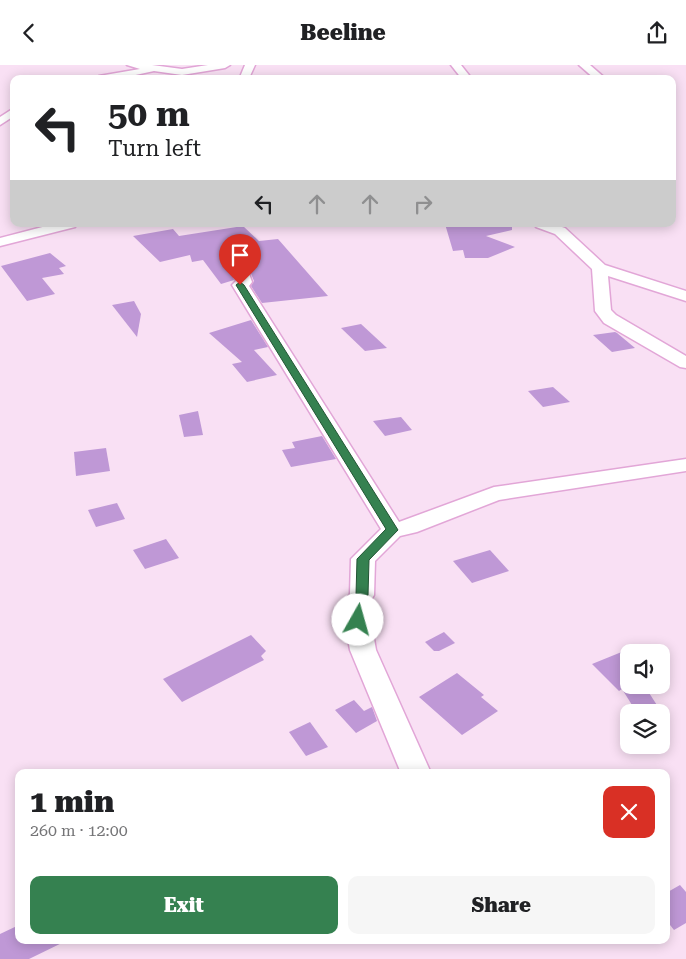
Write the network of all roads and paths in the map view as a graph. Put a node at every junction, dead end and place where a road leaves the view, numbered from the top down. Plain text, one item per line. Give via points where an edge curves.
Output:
1 (132, 65) edge
2 (225, 65) edge
3 (456, 65) edge
4 (584, 65) edge
5 (158, 69) junction
6 (123, 75) edge
7 (464, 75) edge
8 (596, 75) edge
9 (10, 114) edge
10 (0, 122) edge
11 (58, 227) edge
12 (549, 227) edge
13 (0, 242) edge
14 (600, 268) junction
15 (242, 271) dead end
16 (686, 296) edge
17 (686, 363) edge
18 (686, 465) edge
19 (392, 530) junction
20 (414, 769) edge

1 - 5 street
2 - 5 street via 182,72
3 - 7 street
4 - 8 street
5 - 6 street
9 - 10 street
11 - 13 street
12 - 14 street via 560,231
14 - 16 street
14 - 17 street via 603,311 610,319
15 - 19 street via 244,282 240,285
18 - 19 street via 494,494 409,527
19 - 20 street via 363,559 362,595 355,605 363,650

